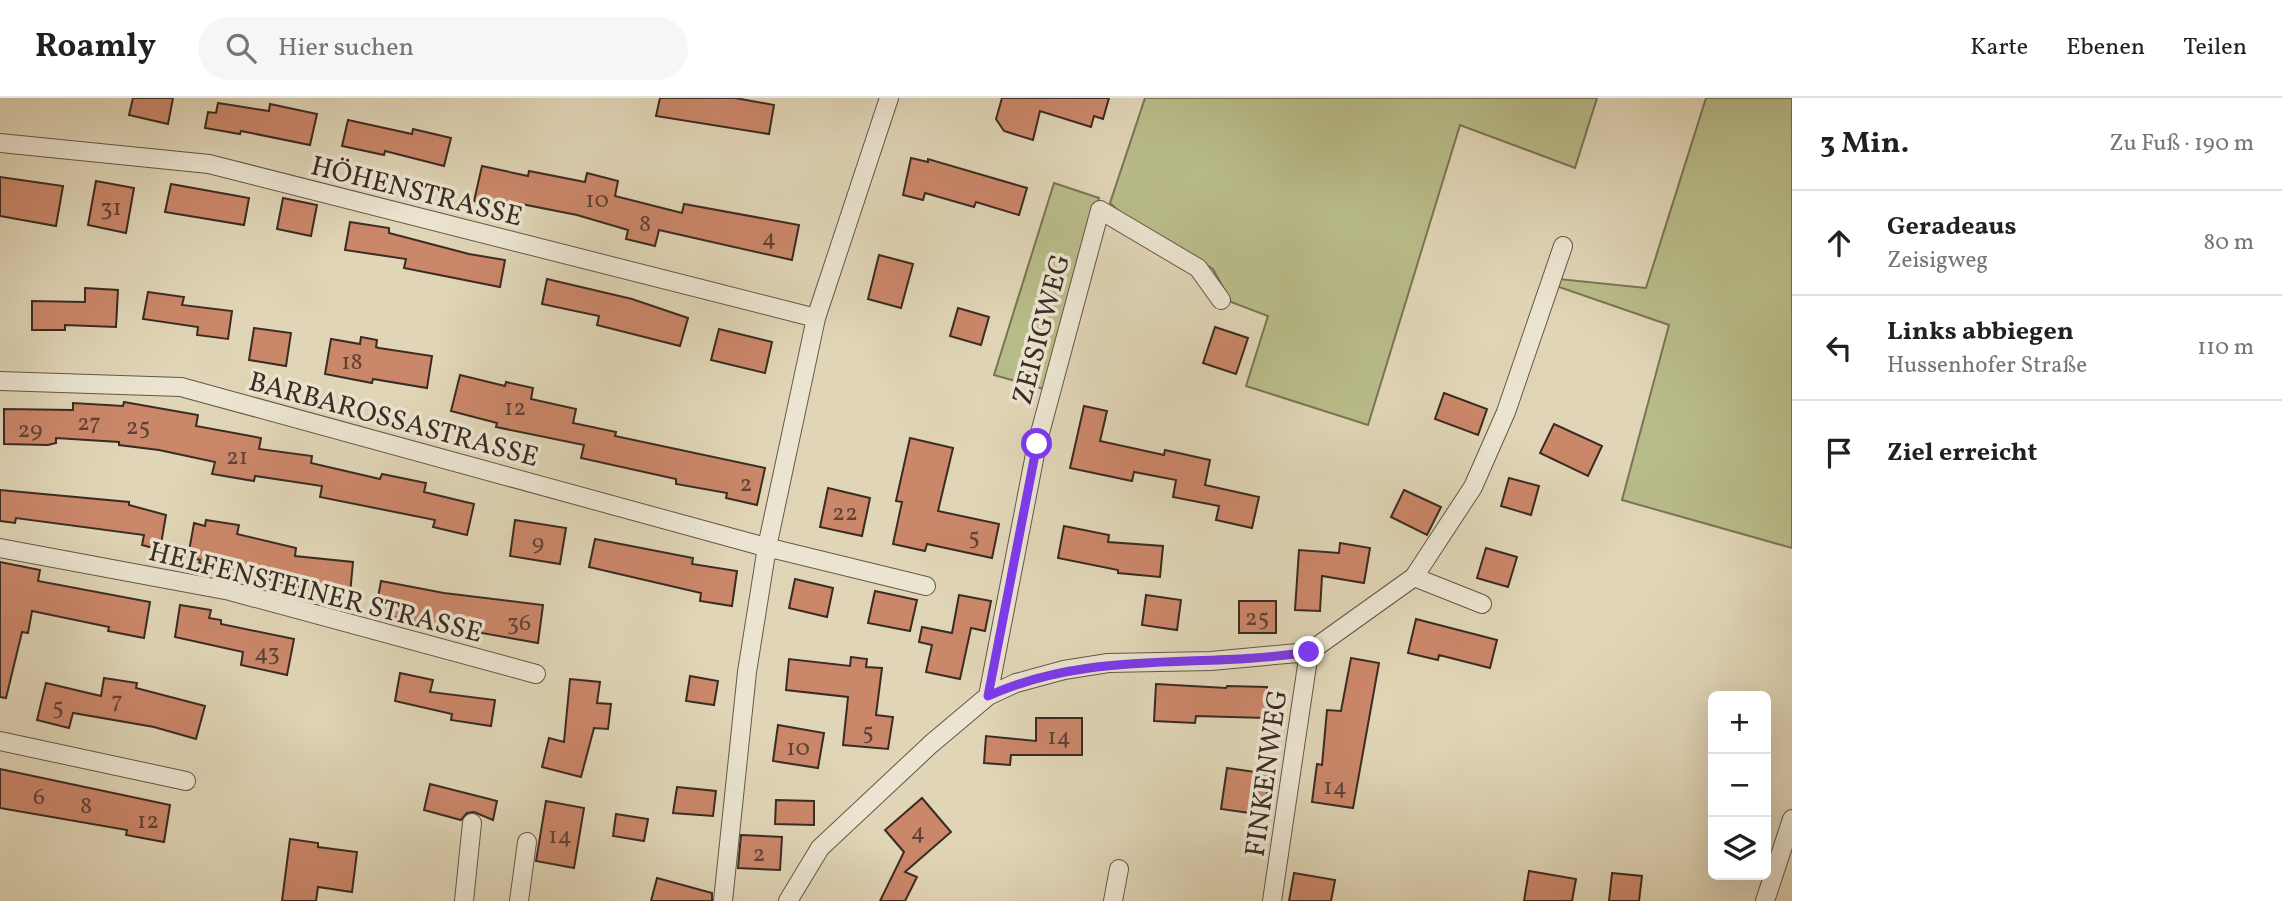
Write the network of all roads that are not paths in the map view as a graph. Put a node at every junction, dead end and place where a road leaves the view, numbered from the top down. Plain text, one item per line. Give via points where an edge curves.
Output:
1 (889, 98) edge
2 (0, 144) edge
3 (1563, 246) dead end
4 (1221, 300) dead end
5 (816, 318) junction
6 (0, 381) edge
7 (767, 547) junction
8 (0, 548) edge
9 (1414, 577) junction
10 (926, 586) dead end
11 (1482, 604) dead end
12 (1309, 652) junction
13 (536, 674) dead end
14 (988, 696) junction
15 (0, 741) edge
16 (186, 781) dead end
17 (1792, 819) edge
18 (472, 823) dead end
19 (527, 842) dead end
20 (1119, 869) dead end
21 (464, 901) edge
22 (519, 901) edge
23 (723, 901) edge
24 (788, 901) edge
25 (1113, 901) edge
26 (1272, 901) edge
27 (1765, 901) edge

1 - 5 street
2 - 5 street, HÖHENSTRASSE via 209,164
3 - 9 street via 1506,412 1473,487
4 - 14 street, ZEISIGWEG via 1198,268 1100,210 1037,444
5 - 7 street
6 - 7 street, BARBAROSSASTRASSE via 181,387
7 - 10 street, BARBAROSSASTRASSE
7 - 23 street via 747,672
8 - 13 street, HELFENSTEINER STRASSE via 230,591
9 - 11 street
9 - 12 street
12 - 14 street via 1211,661 1108,663 1016,683
12 - 26 street, FINKENWEG
14 - 24 street via 820,848
15 - 16 street
17 - 27 street
18 - 21 street
19 - 22 street
20 - 25 street

